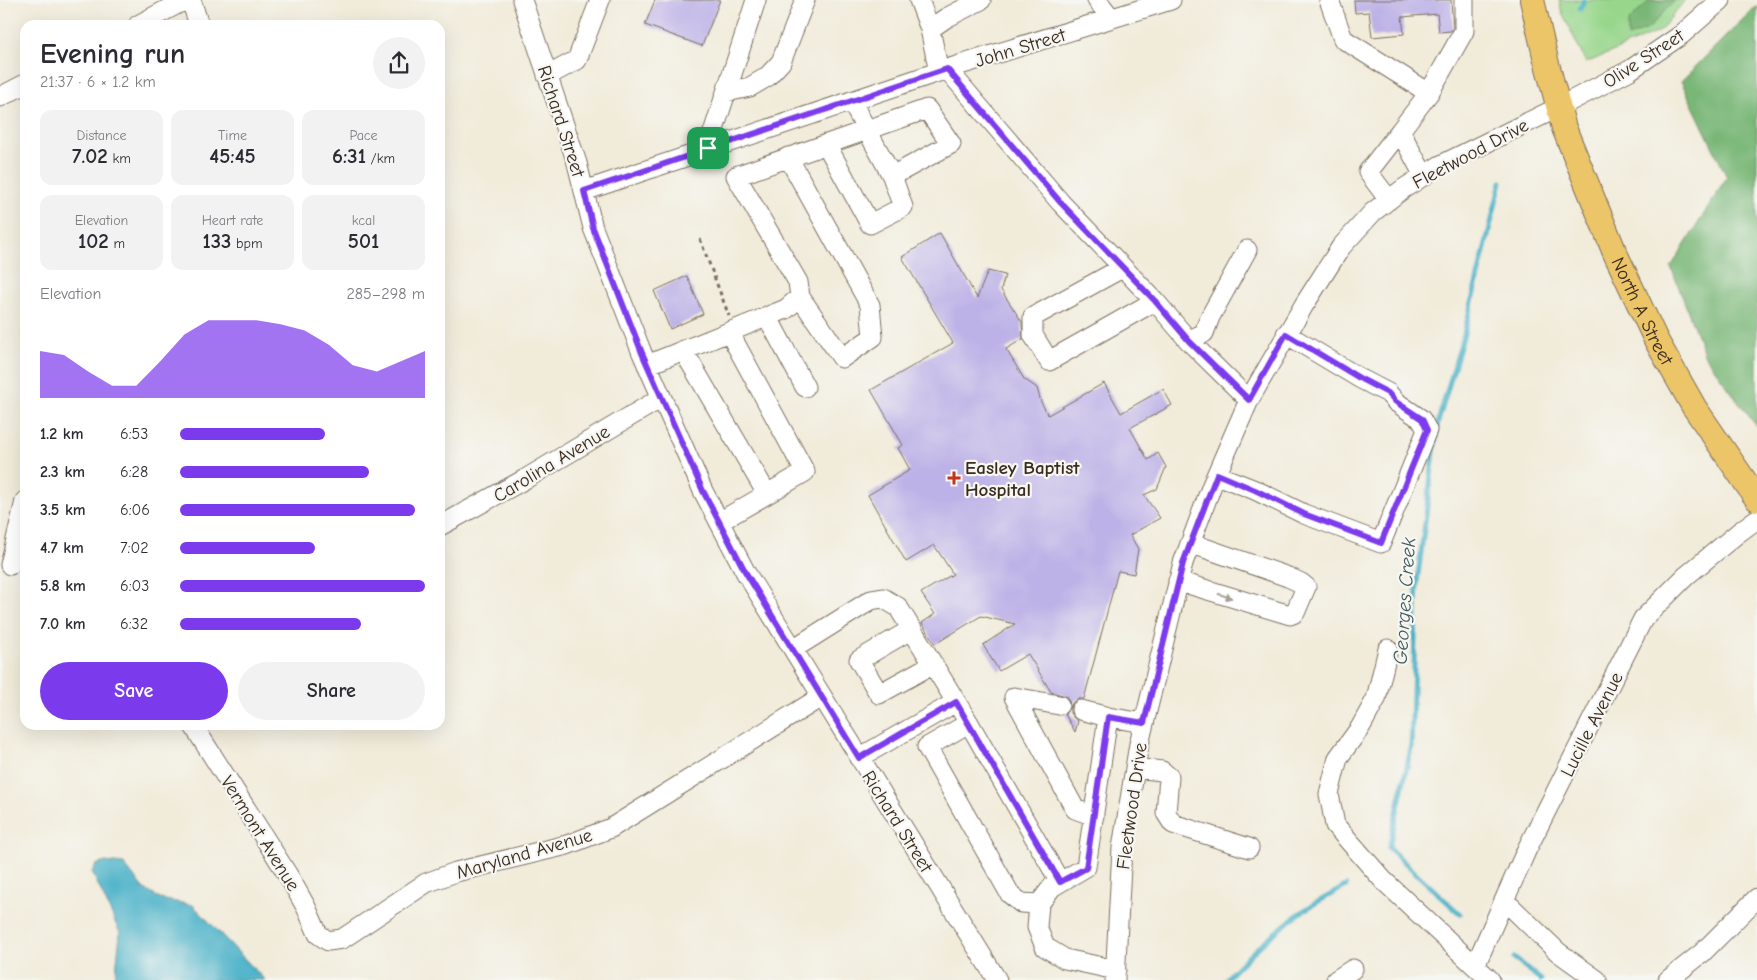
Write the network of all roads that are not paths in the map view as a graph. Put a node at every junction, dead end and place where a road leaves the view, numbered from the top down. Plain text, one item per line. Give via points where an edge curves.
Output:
1 (185, 0) edge
2 (192, 0) edge
3 (522, 0) edge
4 (600, 0) edge
5 (756, 0) edge
6 (805, 0) edge
7 (919, 0) edge
8 (981, 0) edge
9 (1097, 0) edge
10 (1171, 0) edge
11 (1329, 0) edge
12 (1464, 0) edge
13 (1532, 0) edge
14 (1721, 0) edge
15 (1111, 18) junction
16 (147, 20) edge
17 (198, 20) edge
18 (930, 29) junction
19 (943, 71) junction
20 (547, 76) junction
21 (20, 87) edge
22 (726, 92) junction
23 (1429, 94) junction
24 (0, 97) edge
25 (851, 101) junction
26 (1559, 107) junction
27 (866, 130) junction
28 (1400, 131) junction
29 (826, 144) junction
30 (708, 148) junction
31 (788, 158) junction
32 (892, 176) junction
33 (1424, 176) junction
34 (584, 191) junction
35 (1389, 200) junction
36 (1247, 250) dead end
37 (1122, 268) junction
38 (800, 297) junction
39 (1155, 301) junction
40 (767, 316) junction
41 (732, 331) junction
42 (1286, 334) junction
43 (1189, 341) junction
44 (683, 350) junction
45 (647, 365) junction
46 (805, 387) dead end
47 (661, 398) junction
48 (1249, 400) junction
49 (1217, 474) junction
50 (767, 494) junction
51 (1757, 499) edge
52 (1757, 519) edge
53 (719, 522) junction
54 (445, 523) edge
55 (20, 526) edge
56 (1190, 543) junction
57 (12, 565) edge
58 (1178, 581) junction
59 (912, 630) junction
60 (793, 649) junction
61 (1388, 649) dead end
62 (933, 664) junction
63 (821, 697) junction
64 (956, 702) junction
65 (1059, 705) dead end
66 (1081, 710) dead end
67 (1108, 717) junction
68 (969, 723) junction
69 (1144, 723) junction
70 (196, 730) edge
71 (859, 758) junction
72 (1135, 768) junction
73 (1094, 816) junction
74 (1249, 848) dead end
75 (1060, 882) junction
76 (1757, 898) edge
77 (1505, 901) junction
78 (1038, 904) junction
79 (328, 941) joint
80 (1475, 966) junction
81 (1353, 969) dead end
82 (1116, 975) edge
83 (997, 980) edge
84 (1336, 980) edge
85 (1490, 980) edge
86 (1597, 980) edge
87 (1668, 980) edge

1 - 16 street
2 - 17 street
3 - 20 street, Richard Street
4 - 20 street via 577,60
5 - 22 street
6 - 22 street via 781,62 767,77 750,87
7 - 18 street
8 - 18 street
9 - 15 street
10 - 15 street, John Street
11 - 23 street via 1342,39
12 - 23 street via 1464,31
13 - 26 main road, North A Street
14 - 26 street, Olive Street via 1681,35 1630,70
15 - 19 street, John Street
18 - 19 street
19 - 25 street, John Street
19 - 37 street
20 - 34 street, Richard Street
21 - 24 street
22 - 30 street
23 - 28 street
25 - 27 street
25 - 30 street, John Street
26 - 33 street, Fleetwood Drive
26 - 51 main road, North A Street via 1564,128 1615,253 1656,340 1694,407
27 - 29 street
27 - 32 street
27 - 32 street via 927,109 950,144
28 - 33 street
28 - 35 street via 1368,172
29 - 31 street
29 - 32 street via 870,224 903,207
30 - 34 street, John Street
31 - 38 street via 736,176 798,282
31 - 38 street via 870,305 873,337 842,358
33 - 35 street, Fleetwood Drive
34 - 45 street, Richard Street via 593,228
35 - 42 street, Fleetwood Drive via 1373,212 1341,247
36 - 43 street via 1204,333
37 - 39 street
37 - 39 street via 1033,317 1033,335 1049,361
38 - 40 street via 786,308
39 - 43 street
40 - 41 street
40 - 46 street
41 - 44 street
41 - 50 street via 806,472
42 - 48 street, Fleetwood Drive
42 - 49 street via 1388,393 1422,419 1427,430 1381,543 1304,514
43 - 48 street
44 - 45 street
44 - 50 street
45 - 47 street, Richard Street
47 - 53 street, Richard Street
47 - 54 street, Carolina Avenue
48 - 49 street, Fleetwood Drive
49 - 56 street, Fleetwood Drive
50 - 53 street
52 - 77 street, Lucille Avenue via 1686,576 1643,619 1527,848
53 - 60 street, Richard Street
55 - 57 street
56 - 58 street, Fleetwood Drive
58 -> 56 street via 1290,615 1295,614 1306,588 1288,577
58 - 69 street, Fleetwood Drive
59 - 60 street via 898,607 883,598 870,600
59 - 62 street
59 - 62 street via 858,660 879,694
60 - 63 street, Richard Street
61 - 80 street via 1376,699 1338,758 1328,794 1335,825 1383,880
62 - 64 street
63 - 71 street, Richard Street
63 - 79 street, Maryland Avenue via 611,828 567,845 456,872 426,883 342,939
64 - 68 street
64 - 71 street
65 - 73 street via 1014,697 1075,808
66 - 67 street
67 - 69 street
67 - 73 street
68 - 75 street
68 - 78 street via 927,747 1010,894 1021,903
69 - 72 street, Fleetwood Drive
70 - 79 street, Vermont Avenue via 288,875 318,934
71 - 83 street, Richard Street
72 - 74 street via 1162,771 1168,777 1166,813 1174,824
72 - 82 street, Fleetwood Drive via 1122,848
73 - 75 street via 1086,868
75 - 78 street
76 - 87 street via 1702,953
77 - 80 street, Lucille Avenue
77 - 86 street via 1558,952
78 - 82 street via 1037,927 1045,947 1064,959
80 - 85 street
81 - 84 street

